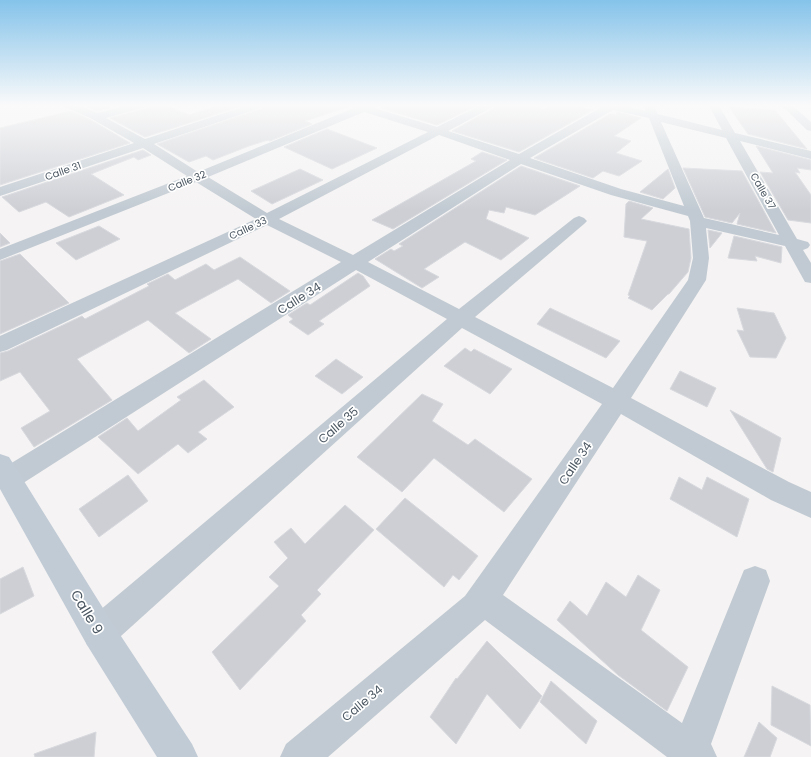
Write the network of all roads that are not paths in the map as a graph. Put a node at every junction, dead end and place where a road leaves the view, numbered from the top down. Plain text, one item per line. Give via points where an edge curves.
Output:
1 (136, 139) edge
2 (154, 139) edge
3 (283, 139) edge
4 (422, 139) edge
5 (462, 139) edge
6 (553, 139) edge
7 (664, 139) edge
8 (734, 139) edge
9 (745, 139) edge
10 (143, 143) junction
11 (811, 156) edge
12 (520, 160) junction
13 (197, 177) junction
14 (0, 192) edge
15 (697, 217) junction
16 (267, 219) junction
17 (579, 221) dead end
18 (793, 243) junction
19 (811, 246) edge
20 (0, 255) edge
21 (356, 263) junction
22 (811, 278) edge
23 (460, 319) junction
24 (0, 345) edge
25 (617, 401) junction
26 (4, 472) edge
27 (811, 505) edge
28 (755, 581) dead end
29 (482, 599) junction
30 (99, 632) junction
31 (694, 754) edge
32 (179, 757) edge
33 (299, 757) edge

1 - 10 street
2 - 10 street, Calle 31
3 - 13 street, Calle 32
4 - 16 street, Calle 33
5 - 12 street
6 - 12 street, Calle 34
7 - 15 street, Calle 34
8 - 18 street, Calle 37
9 - 11 street
10 - 13 street
10 - 14 street, Calle 31
12 - 15 street
12 - 21 street, Calle 34
13 - 16 street
13 - 20 street, Calle 32
15 - 18 street
15 - 25 street, Calle 34 via 701,258 697,280
16 - 21 street
16 - 24 street, Calle 33
17 - 23 street, Calle 35
18 - 19 street
18 - 22 street, Calle 37
21 - 23 street
21 - 26 street, Calle 34
23 - 25 street
23 - 30 street, Calle 35
25 - 27 street via 780,491
25 - 29 street, Calle 34
26 - 30 street, Calle 9
28 - 31 street
29 - 31 street
29 - 33 street, Calle 34
30 - 32 street, Calle 9

